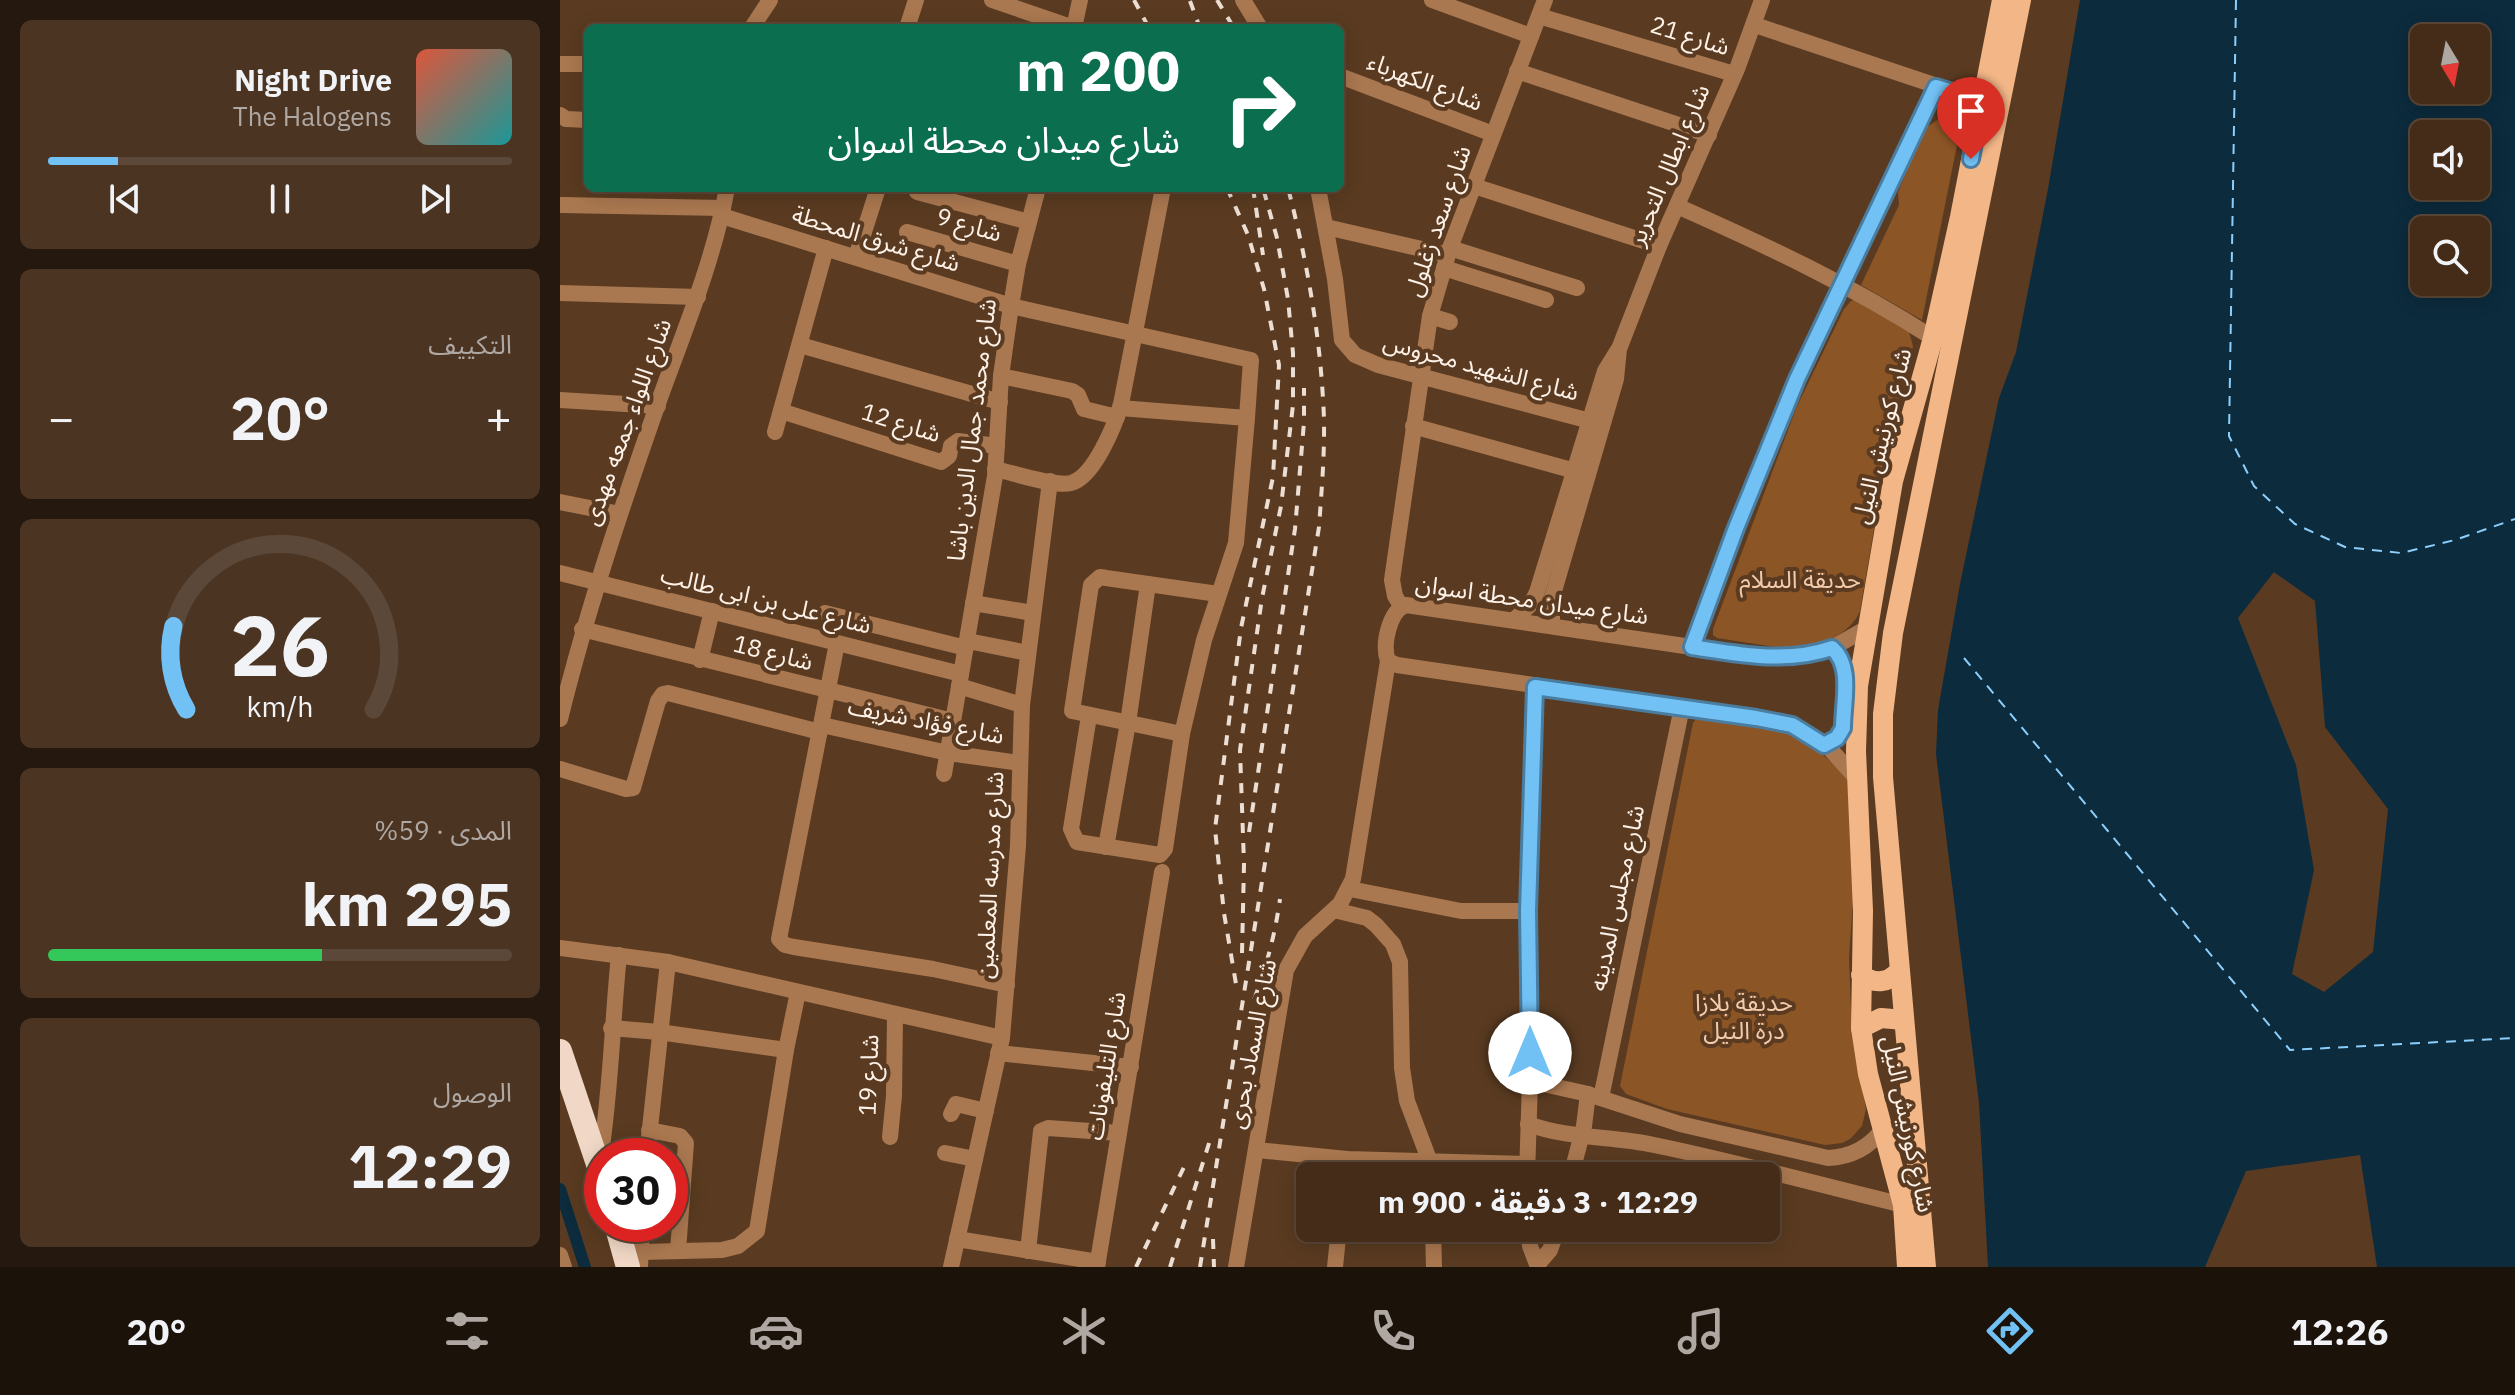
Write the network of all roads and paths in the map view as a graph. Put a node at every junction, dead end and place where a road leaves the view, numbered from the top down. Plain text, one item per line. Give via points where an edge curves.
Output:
1 (749, 0) edge
2 (770, 0) edge
3 (916, 0) edge
4 (992, 0) edge
5 (1080, 0) edge
6 (1243, 0) edge
7 (1253, 0) edge
8 (1432, 0) edge
9 (1545, 0) edge
10 (1762, 0) edge
11 (2002, 0) edge
12 (2021, 0) edge
13 (1539, 16) junction
14 (753, 24) edge
15 (755, 24) edge
16 (912, 24) edge
17 (1062, 24) edge
18 (1075, 24) edge
19 (1257, 24) edge
20 (1258, 24) edge
21 (1755, 25) junction
22 (1531, 36) junction
23 (560, 64) edge
24 (584, 64) edge
25 (1517, 71) junction
26 (1734, 74) junction
27 (560, 77) edge
28 (1344, 78) edge
29 (1936, 87) junction
30 (1982, 101) junction
31 (560, 115) edge
32 (584, 120) edge
33 (1493, 134) junction
34 (1709, 135) junction
35 (1481, 188) junction
36 (726, 192) edge
37 (877, 192) edge
38 (917, 192) dead end
39 (1037, 192) edge
40 (1162, 192) edge
41 (1319, 192) edge
42 (560, 205) edge
43 (1677, 206) junction
44 (722, 212) junction
45 (1029, 222) junction
46 (1326, 227) junction
47 (907, 232) dead end
48 (1659, 246) junction
49 (826, 248) junction
50 (856, 257) junction
51 (1448, 257) junction
52 (1018, 264) junction
53 (1842, 283) junction
54 (1577, 288) dead end
55 (560, 293) edge
56 (698, 297) junction
57 (1546, 300) dead end
58 (1011, 306) junction
59 (1430, 316) junction
60 (1450, 322) dead end
61 (1134, 334) junction
62 (1933, 338) junction
63 (800, 345) junction
64 (1619, 349) junction
65 (1420, 375) junction
66 (1001, 376) junction
67 (560, 400) edge
68 (1000, 402) junction
69 (658, 406) junction
70 (781, 411) junction
71 (1118, 412) junction
72 (1247, 418) junction
73 (1590, 421) junction
74 (1413, 426) junction
75 (775, 432) dead end
76 (997, 446) junction
77 (995, 469) junction
78 (1575, 471) junction
79 (1050, 481) junction
80 (560, 502) edge
81 (1919, 503) junction
82 (620, 514) junction
83 (1886, 523) junction
84 (560, 573) edge
85 (597, 582) junction
86 (1148, 584) junction
87 (1218, 594) junction
88 (973, 603) junction
89 (1401, 606) junction
90 (712, 611) junction
91 (825, 613) dead end
92 (1033, 613) junction
93 (1514, 620) junction
94 (1552, 626) junction
95 (1869, 627) junction
96 (582, 629) junction
97 (837, 643) junction
98 (967, 644) junction
99 (1692, 647) junction
100 (1832, 648) junction
101 (1028, 653) junction
102 (700, 660) junction
103 (1388, 661) junction
104 (565, 678) edge
105 (960, 680) junction
106 (1535, 687) junction
107 (828, 691) junction
108 (1022, 705) junction
109 (1682, 707) junction
110 (1082, 715) junction
111 (560, 719) edge
112 (953, 721) junction
113 (1128, 723) junction
114 (821, 728) junction
115 (1182, 734) junction
116 (1824, 745) junction
117 (948, 753) junction
118 (1020, 763) junction
119 (560, 769) edge
120 (944, 774) dead end
121 (1858, 780) junction
122 (1106, 847) junction
123 (1162, 872) dead end
124 (1350, 889) junction
125 (1334, 910) junction
126 (1528, 911) junction
127 (560, 948) edge
128 (619, 955) junction
129 (668, 962) junction
130 (1899, 971) junction
131 (1861, 975) junction
132 (1007, 985) junction
133 (798, 992) junction
134 (895, 1015) junction
135 (1904, 1020) junction
136 (611, 1028) junction
137 (1861, 1028) junction
138 (659, 1032) junction
139 (1000, 1046) junction
140 (786, 1050) junction
141 (560, 1051) edge
142 (1131, 1067) junction
143 (1530, 1081) junction
144 (1594, 1096) junction
145 (986, 1111) junction
146 (951, 1114) dead end
147 (1528, 1124) junction
148 (1883, 1129) junction
149 (649, 1130) junction
150 (1119, 1133) junction
151 (890, 1137) dead end
152 (1582, 1137) junction
153 (590, 1138) edge
154 (604, 1138) edge
155 (648, 1138) edge
156 (1257, 1150) junction
157 (950, 1159) dead end
158 (1347, 1159) junction
159 (1347, 1162) edge
160 (1372, 1162) edge
161 (1428, 1162) edge
162 (1527, 1162) edge
163 (1575, 1162) edge
164 (973, 1164) junction
165 (1903, 1205) junction
166 (957, 1239) junction
167 (625, 1242) edge
168 (639, 1242) edge
169 (1338, 1242) edge
170 (1433, 1242) edge
171 (1530, 1242) edge
172 (1553, 1242) edge
173 (1028, 1251) junction
174 (560, 1255) edge
175 (687, 1256) edge
176 (636, 1262) edge
177 (1098, 1265) edge
178 (1538, 1265) edge
179 (564, 1267) edge
180 (951, 1267) edge
181 (1236, 1267) edge
182 (1335, 1267) edge
183 (1434, 1267) edge
184 (1907, 1267) edge
185 (1926, 1267) edge

1 - 14 street
2 - 15 street
3 - 16 street
4 - 17 street
5 - 18 street
6 - 19 street
7 - 20 street
8 - 22 street
9 - 13 street, شارع سعد زغلول
10 - 21 street, شارع ابطال التحرير
11 - 30 main road, شارع كورنيش النيل
12 - 81 main road, شارع كورنيش النيل
13 - 22 street, شارع سعد زغلول
13 - 26 street, شارع 21
21 - 26 street, شارع ابطال التحرير
21 - 29 street
22 - 25 street, شارع سعد زغلول
23 - 24 street
23 - 27 street
25 - 33 street, شارع سعد زغلول
25 - 34 street
26 - 34 street, شارع ابطال التحرير
28 - 33 street, شارع الكهرباء
29 - 30 street
29 - 53 street
30 - 62 main road, شارع كورنيش النيل
31 - 32 street
33 - 35 street, شارع سعد زغلول
34 - 43 street, شارع ابطال التحرير
35 - 48 street
35 - 51 street, شارع سعد زغلول
36 - 44 street, شارع اللواء جمعه مهدى
37 - 50 street
38 - 45 street
39 - 45 street, شارع محمد جمال الدين باشا
40 - 61 street
41 - 46 street
42 - 44 street, شارع شرق المحطة
43 - 48 street, شارع ابطال التحرير
43 - 53 street
44 - 49 street, شارع شرق المحطة
44 - 56 street, شارع اللواء جمعه مهدى
45 - 52 street, شارع محمد جمال الدين باشا
46 - 51 street
46 - 65 street, شارع الشهيد محروس via 1342,340 1361,358
47 - 52 street, شارع 9
48 - 64 street, شارع ابطال التحرير
49 - 50 street, شارع شرق المحطة
49 - 63 street
50 - 58 street, شارع شرق المحطة
51 - 54 street
51 - 57 street
51 - 59 street, شارع سعد زغلول
52 - 58 street, شارع محمد جمال الدين باشا
53 - 62 street
53 - 99 street via 1762,461
55 - 56 street
56 - 69 street, شارع اللواء جمعه مهدى
58 - 61 street, شارع شرق المحطة
58 - 66 street, شارع محمد جمال الدين باشا
59 - 60 street
59 - 65 street, شارع سعد زغلول
61 - 71 street
61 - 72 street, شارع شرق المحطة via 1251,360
62 - 83 main road, شارع كورنيش النيل
63 - 68 street
63 - 70 street
64 - 73 street, شارع ابطال التحرير via 1605,371
64 - 94 street, شارع ابطال التحرير via 1616,379 1552,598
65 - 73 street, شارع الشهيد محروس
65 - 74 street, شارع سعد زغلول
66 - 68 street, شارع محمد جمال الدين باشا
66 - 71 street via 1072,391 1084,409
67 - 69 street
68 - 76 street, شارع محمد جمال الدين باشا
69 - 82 street, شارع اللواء جمعه مهدى
70 - 75 street
70 - 76 street, شارع 12 via 941,462 958,441
71 - 72 street
71 - 79 street via 1111,434 1084,475 1073,483
72 - 87 street via 1238,533
73 - 78 street, شارع ابطال التحرير
74 - 78 street
74 - 89 street, شارع سعد زغلول via 1392,580
76 - 77 street, شارع محمد جمال الدين باشا
77 - 79 street
77 - 88 street, شارع محمد جمال الدين باشا
78 - 93 street, شارع ابطال التحرير via 1535,598
79 - 92 street, شارع مدرسه المعلمين
80 - 82 street
81 - 83 main road via 1916,492 1904,491
81 - 130 main road, شارع كورنيش النيل via 1883,714 1883,788
82 - 85 street, شارع اللواء جمعه مهدى
83 - 95 main road, شارع كورنيش النيل
84 - 85 street, شارع على بن ابى طالب
85 - 90 street, شارع على بن ابى طالب
85 - 96 street, شارع اللواء جمعه مهدى
86 - 87 street
86 - 110 street via 1100,577 1091,585 1072,709
86 - 113 street
87 - 115 street
88 - 92 street
88 - 98 street, شارع محمد جمال الدين باشا
89 - 93 street, شارع ميدان محطة اسوان
89 - 103 street, شارع ميدان محطة اسوان via 1393,616
90 - 97 street, شارع على بن ابى طالب
90 - 102 street
91 - 98 street
92 - 101 street, شارع مدرسه المعلمين
93 - 94 street, شارع ميدان محطة اسوان
94 - 99 street, شارع ميدان محطة اسوان
95 - 100 street, شارع ميدان محطة اسوان
95 - 121 main road, شارع كورنيش النيل via 1858,686
96 - 102 street, شارع 18
96 - 104 street, شارع اللواء جمعه مهدى
97 - 105 street, شارع على بن ابى طالب
97 - 107 street
98 - 101 street
98 - 105 street, شارع محمد جمال الدين باشا
99 - 100 street, شارع ميدان محطة اسوان via 1784,657
100 - 116 street via 1845,671 1843,728
101 - 108 street, شارع مدرسه المعلمين
102 - 107 street, شارع 18
103 - 106 street
103 - 124 street, شارع السماد بحرى
104 - 111 street, شارع اللواء جمعه مهدى
105 - 108 street, شارع على بن ابى طالب
105 - 112 street, شارع محمد جمال الدين باشا
106 - 109 street
106 - 126 street
107 - 112 street, شارع 18
107 - 114 street
108 - 118 street, شارع مدرسه المعلمين
109 - 116 street via 1792,725
109 - 144 street, شارع مجلس المدينه
110 - 113 street
110 - 122 street via 1071,829 1077,842
112 - 117 street, شارع محمد جمال الدين باشا
113 - 115 street
113 - 122 street
114 - 117 street, شارع فؤاد شريف
114 - 119 street, شارع فؤاد شريف via 668,693 658,701 633,788
114 - 132 street via 779,935 782,942
115 - 122 street via 1163,853
116 - 121 street
117 - 118 street, شارع فؤاد شريف
117 - 120 street, شارع محمد جمال الدين باشا
118 - 132 street, شارع مدرسه المعلمين
121 - 131 main road, شارع كورنيش النيل
123 - 142 street, شارع التليفونات
124 - 125 street, شارع السماد بحرى
124 - 126 street via 1449,910
125 - 156 street, شارع السماد بحرى via 1305,936 1286,970
125 - 161 street via 1367,918 1393,944 1400,962 1402,1068
126 - 143 street
127 - 128 street
128 - 129 street
128 - 136 street
129 - 133 street
129 - 138 street
130 - 131 main road via 1878,982
130 - 135 main road, شارع كورنيش النيل
131 - 137 main road, شارع كورنيش النيل
132 - 139 street, شارع مدرسه المعلمين
133 - 134 street
133 - 140 street
134 - 139 street
134 - 151 street, شارع 19
135 - 137 main road via 1881,1018
135 - 185 main road, شارع كورنيش النيل
136 - 138 street
136 - 154 street
137 - 148 main road, شارع كورنيش النيل
138 - 140 street
138 - 149 street
139 - 142 street
139 - 145 street, شارع مدرسه المعلمين
140 - 175 street via 757,1231 738,1246
141 - 153 highway
142 - 150 street, شارع التليفونات
143 - 144 street
143 - 147 street
144 - 148 street via 1680,1124 1828,1158 1862,1149
144 - 152 street
145 - 146 street via 956,1104
145 - 164 street, شارع مدرسه المعلمين
147 - 152 street
147 - 162 street
148 - 165 main road, شارع كورنيش النيل
149 - 155 street
149 - 175 street via 680,1136 686,1143
150 - 173 street via 1041,1131
150 - 177 street, شارع التليفونات
152 - 163 street
152 - 165 street via 1650,1144
156 - 158 street
156 - 181 street, شارع السماد بحرى
157 - 164 street
158 - 159 street
158 - 160 street
164 - 166 street, شارع مدرسه المعلمين
165 - 184 main road, شارع كورنيش النيل
166 - 173 street
166 - 180 street, شارع مدرسه المعلمين
167 - 176 highway
168 - 176 street
169 - 182 street
170 - 183 street
171 - 178 street
172 - 178 street
173 - 177 street
174 - 179 street
175 - 176 street

